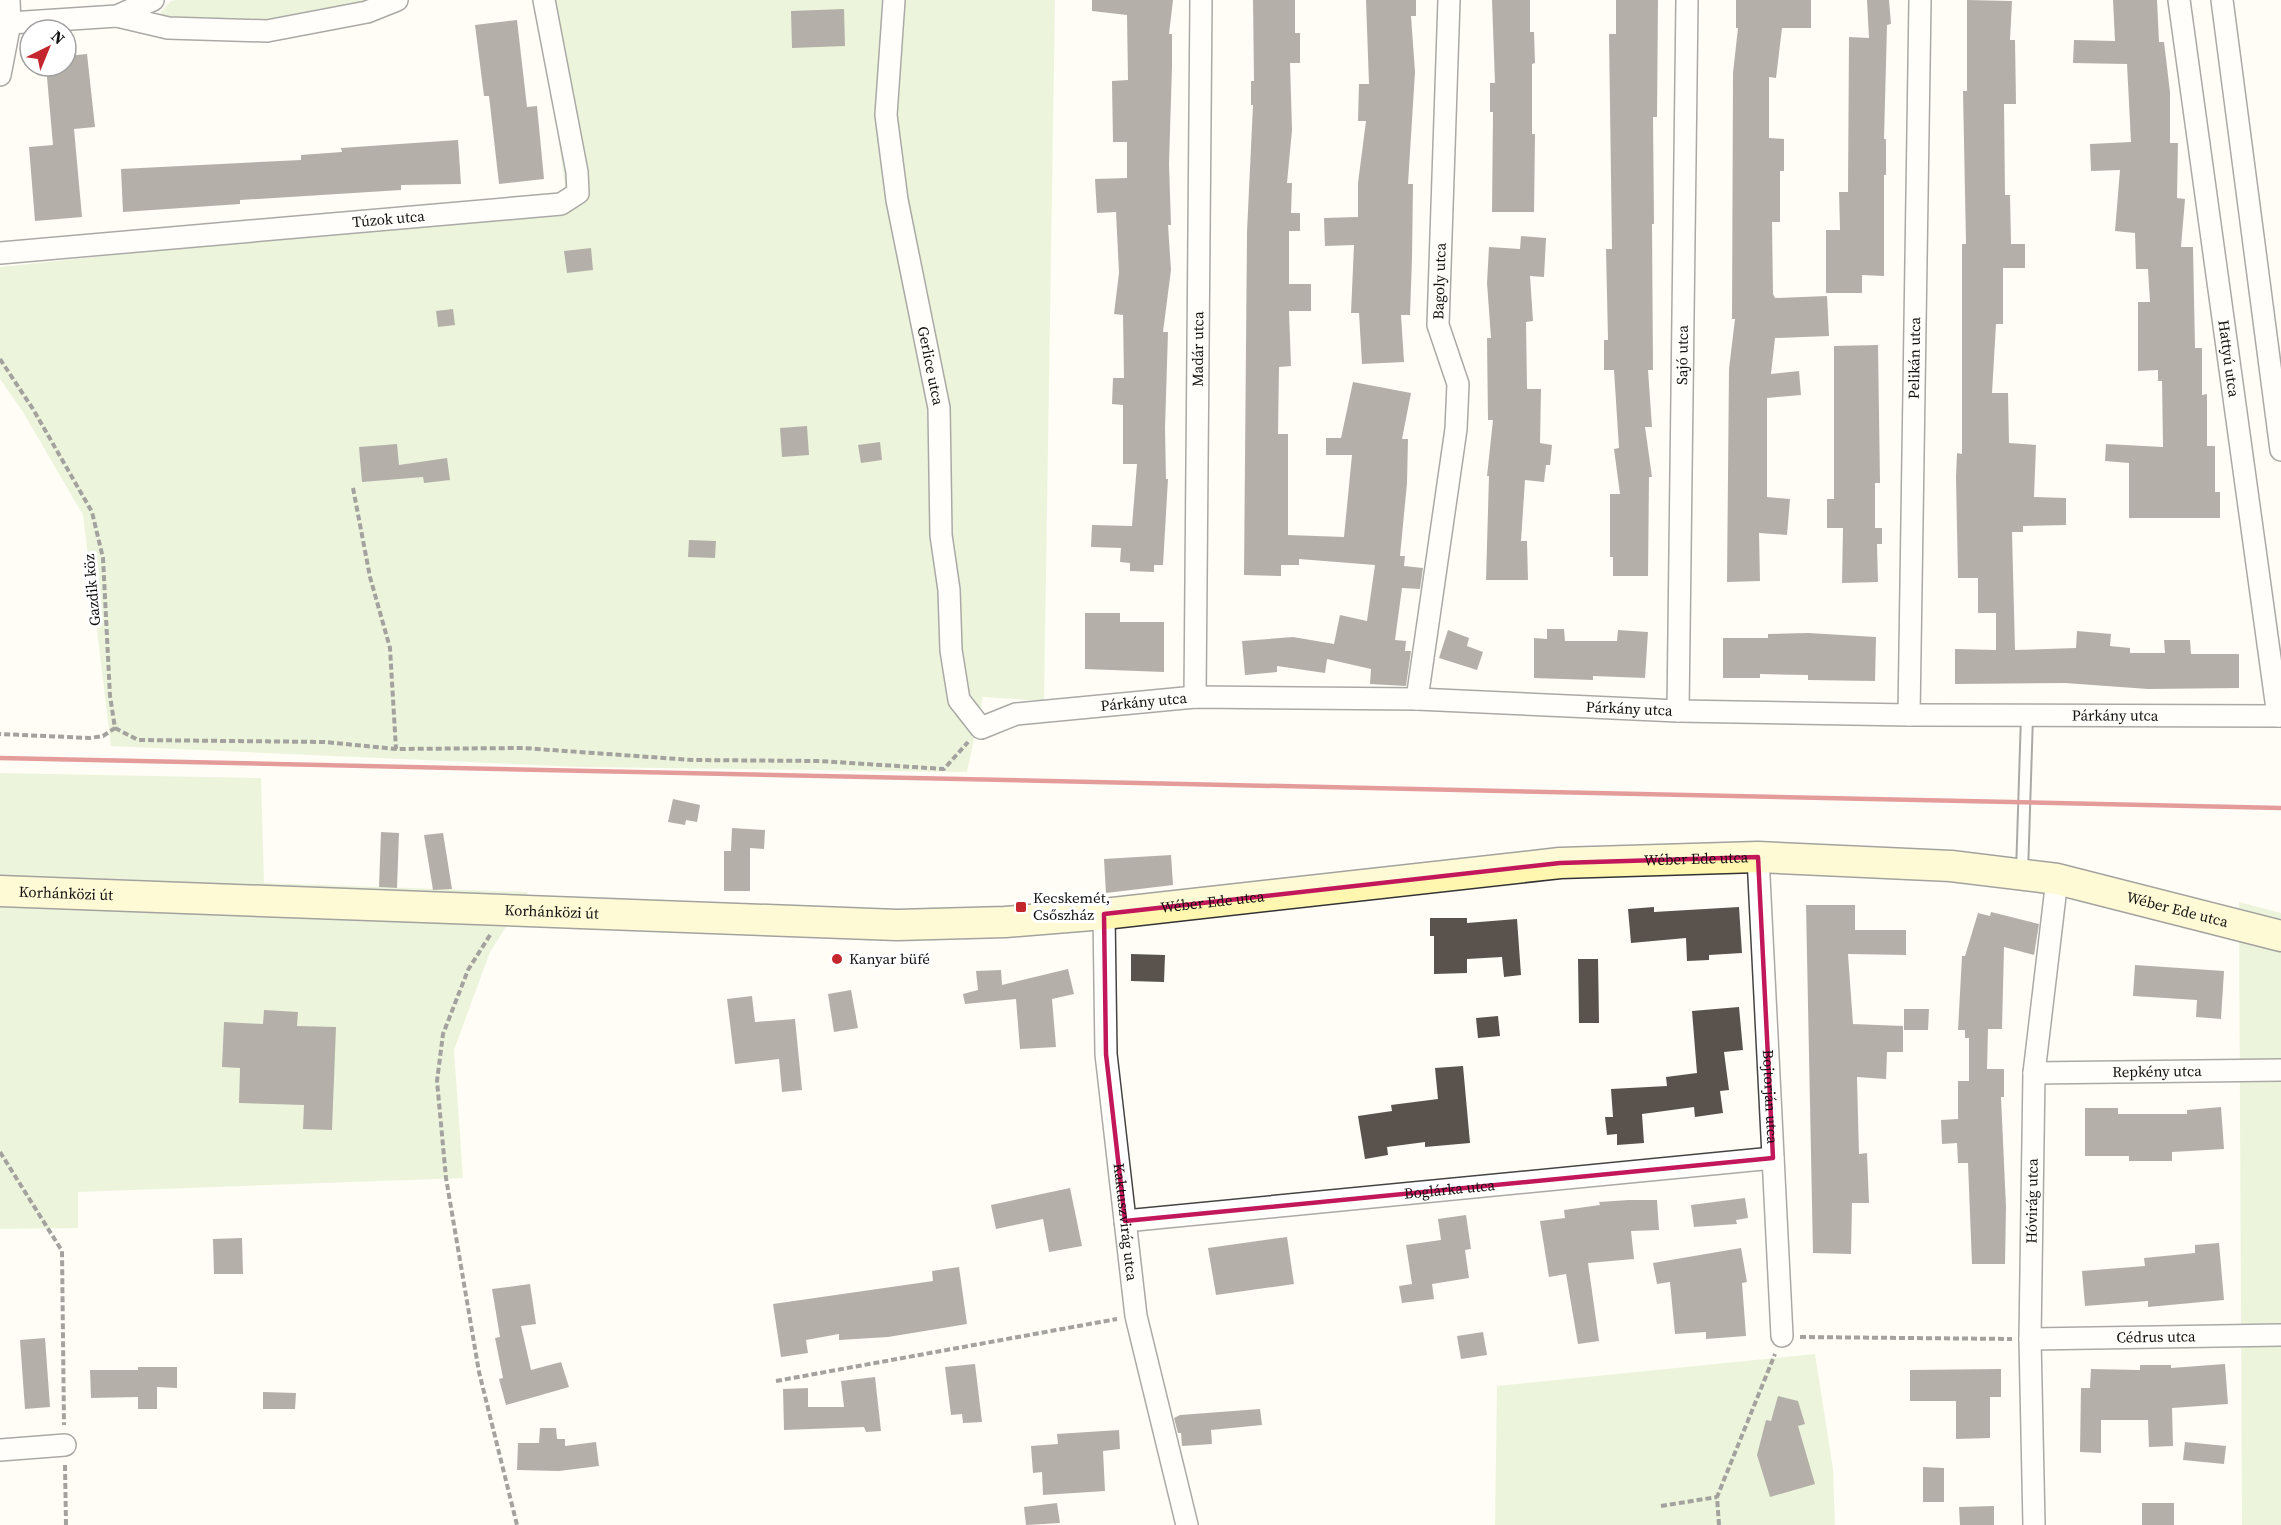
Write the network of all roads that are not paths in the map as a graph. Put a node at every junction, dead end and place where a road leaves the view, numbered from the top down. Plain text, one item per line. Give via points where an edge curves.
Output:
1 (9, 0) edge
2 (153, 0) edge
3 (397, 0) edge
4 (544, 0) edge
5 (894, 0) edge
6 (1201, 0) edge
7 (1449, 0) edge
8 (1687, 0) edge
9 (1920, 0) edge
10 (2179, 0) edge
11 (2222, 0) edge
12 (117, 16) junction
13 (10, 24) junction
14 (0, 75) edge
15 (0, 253) edge
16 (2281, 450) edge
17 (1195, 697) junction
18 (1418, 699) junction
19 (1678, 711) junction
20 (1909, 716) junction
21 (2027, 716) junction
22 (2280, 716) edge
23 (981, 728) joint
24 (1758, 857) junction
25 (2022, 874) junction
26 (2057, 879) junction
27 (0, 891) edge
28 (1104, 914) junction
29 (2281, 936) edge
30 (2281, 1070) edge
31 (2034, 1073) junction
32 (1773, 1158) junction
33 (1125, 1221) junction
34 (2281, 1335) edge
35 (1782, 1336) road end
36 (2030, 1339) junction
37 (65, 1445) road end
38 (0, 1450) edge
39 (1187, 1525) edge
40 (2034, 1525) edge

1 - 13 street
2 - 12 street
3 - 12 street via 367,12 267,31 168,28
4 - 15 street, Túzok utca via 578,171 578,193 561,204
5 - 23 street, Gerlice utca via 886,115 897,200 939,408 941,535 949,590 951,650 959,700
6 - 17 street, Madár utca
7 - 18 street, Bagoly utca via 1438,325 1458,384 1456,429
8 - 19 street, Sajó utca
9 - 20 street, Pelikán utca
10 - 22 street, Hattyú utca
11 - 16 street
12 - 13 street
13 - 14 street
17 - 18 street, Párkány utca
17 - 23 street, Párkány utca via 1016,714
18 - 19 street, Párkány utca
19 - 20 street, Párkány utca
20 - 21 street, Párkány utca
21 - 22 street, Párkány utca
21 - 25 lane
24 - 25 street, Wéber Ede utca via 1951,866
24 - 28 street, Wéber Ede utca via 1560,863
24 - 32 street, Bojtorján utca
25 - 26 street, Wéber Ede utca
26 - 29 street, Wéber Ede utca
26 - 31 street, Hóvirág utca
27 - 28 street, Korhánközi út via 897,925
28 - 33 street, Kaktuszvirág utca via 1106,1054
30 - 31 street, Repkény utca
31 - 36 street, Hóvirág utca
32 - 33 street, Boglárka utca
32 - 35 street, Bojtorján utca
33 - 39 street, Kaktuszvirág utca via 1136,1316
34 - 36 street, Cédrus utca
36 - 40 street, Hóvirág utca
37 - 38 street

